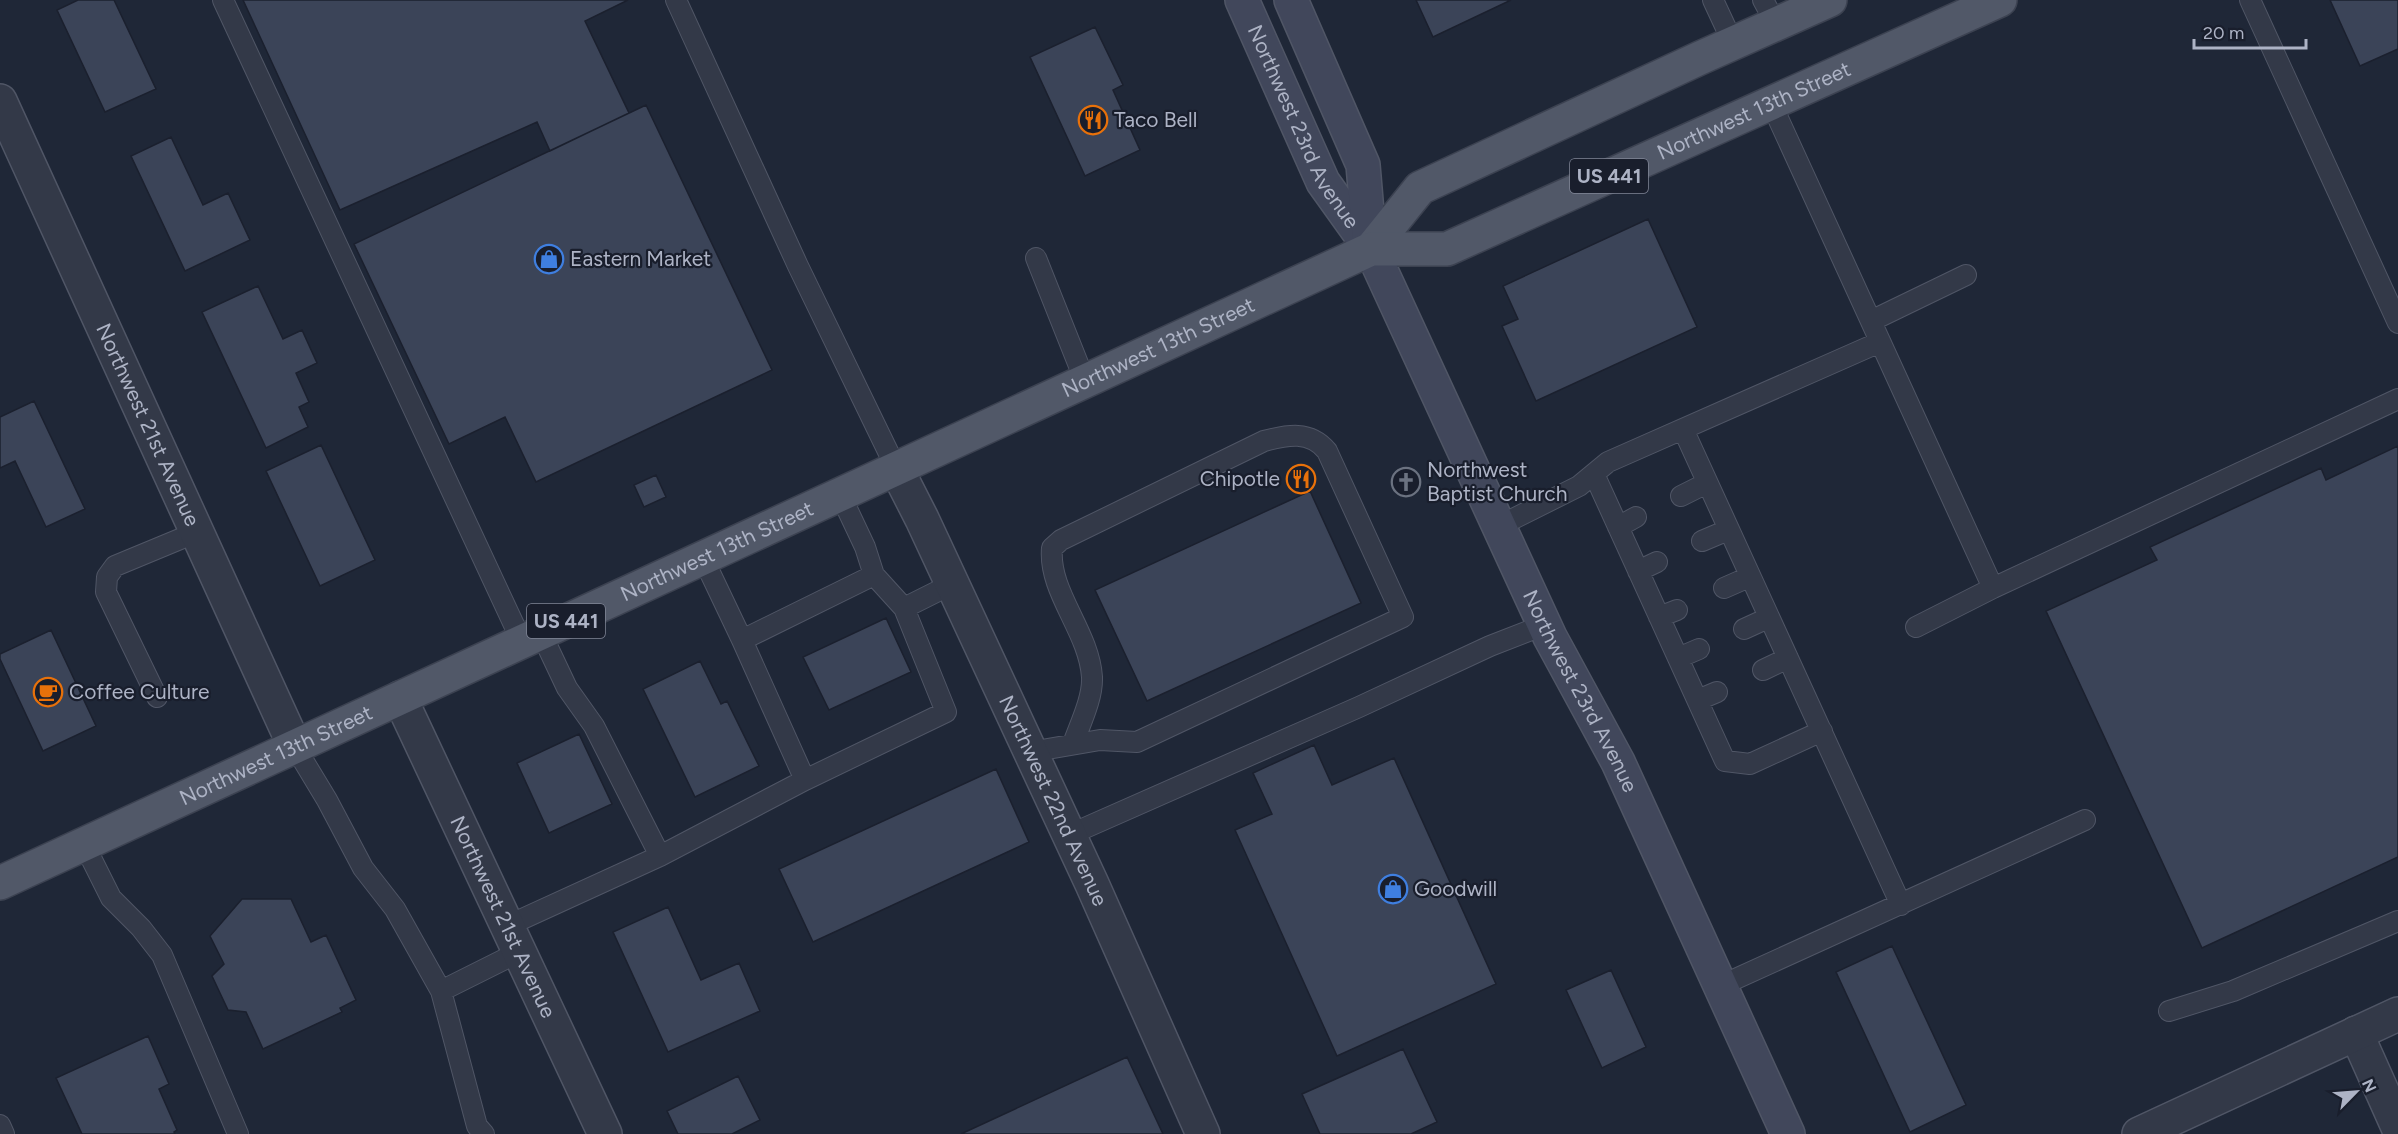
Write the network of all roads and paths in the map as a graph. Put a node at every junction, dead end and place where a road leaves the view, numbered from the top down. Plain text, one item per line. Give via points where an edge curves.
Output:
1 (224, 0) edge
2 (676, 0) edge
3 (1242, 0) edge
4 (1291, 0) edge
5 (1713, 0) edge
6 (1830, 0) edge
7 (2000, 0) edge
8 (2250, 0) edge
9 (1770, 12) edge
10 (1733, 43) junction
11 (0, 101) edge
12 (1771, 103) junction
13 (1371, 249) junction
14 (1036, 258) dead end
15 (1966, 275) dead end
16 (1871, 321) junction
17 (2398, 323) edge
18 (1880, 342) junction
19 (1085, 381) junction
20 (2398, 399) edge
21 (1683, 429) junction
22 (896, 468) junction
23 (1594, 474) junction
24 (1707, 483) junction
25 (840, 494) junction
26 (1681, 496) dead end
27 (1636, 517) dead end
28 (1499, 526) junction
29 (1618, 526) junction
30 (1728, 530) junction
31 (197, 532) junction
32 (1702, 541) dead end
33 (703, 558) junction
34 (1657, 562) dead end
35 (1638, 571) junction
36 (874, 575) junction
37 (1749, 577) junction
38 (952, 584) junction
39 (1724, 588) dead end
40 (1993, 588) junction
41 (904, 608) junction
42 (1677, 610) dead end
43 (1659, 617) junction
44 (1768, 618) junction
45 (1544, 624) junction
46 (1916, 627) dead end
47 (1744, 629) dead end
48 (531, 637) junction
49 (742, 640) junction
50 (1699, 649) dead end
51 (1678, 658) junction
52 (1788, 658) junction
53 (1763, 670) dead end
54 (1717, 692) dead end
55 (157, 697) dead end
56 (400, 698) junction
57 (1698, 700) junction
58 (1822, 731) junction
59 (1073, 744) junction
60 (295, 747) junction
61 (1030, 752) junction
62 (805, 780) junction
63 (2085, 820) dead end
64 (1069, 835) junction
65 (84, 844) junction
66 (660, 856) junction
67 (0, 883) edge
68 (1901, 905) junction
69 (2398, 921) edge
70 (513, 939) junction
71 (1720, 986) junction
72 (441, 991) junction
73 (2169, 1011) dead end
74 (2398, 1014) edge
75 (2356, 1033) junction
76 (0, 1125) edge
77 (2398, 1127) edge
78 (4, 1134) edge
79 (238, 1134) edge
80 (484, 1134) edge
81 (606, 1134) edge
82 (1203, 1134) edge
83 (1788, 1134) edge
84 (2139, 1134) edge

1 - 48 lane
2 - 22 lane
3 - 13 main road, Northwest 23rd Avenue via 1323,182
4 - 13 main road, Northwest 23rd Avenue via 1363,165
5 - 10 lane
6 - 9 main road, Northwest 13th Street / US 441
7 - 12 main road, Northwest 13th Street / US 441
8 - 17 lane
9 - 10 main road, Northwest 13th Street / US 441
10 - 13 main road, Northwest 13th Street / US 441 via 1420,188
11 - 31 street, Northwest 21st Avenue
12 - 13 main road, Northwest 13th Street / US 441 via 1447,249
12 - 16 lane
13 - 19 main road, Northwest 13th Street / US 441
13 - 28 main road, Northwest 23rd Avenue
14 - 19 lane
15 - 16 lane
16 - 18 lane
18 - 21 lane
18 - 40 lane
19 - 22 main road, Northwest 13th Street / US 441
20 - 40 lane
21 - 23 lane via 1608,462
21 - 24 lane
22 - 25 main road, Northwest 13th Street / US 441
22 - 38 street, Northwest 22nd Avenue
23 - 28 lane via 1579,486
23 - 29 lane
24 - 26 lane
24 - 30 lane
25 - 33 main road, Northwest 13th Street / US 441
25 - 36 lane
27 - 29 lane
28 - 45 main road, Northwest 23rd Avenue
29 - 35 lane
30 - 32 lane
30 - 37 lane
31 - 55 lane via 115,566 106,577 106,592
31 - 60 street, Northwest 21st Avenue
33 - 48 main road, Northwest 13th Street / US 441
33 - 49 lane
34 - 35 lane
35 - 43 lane
36 - 41 lane
36 - 49 lane
37 - 39 lane
37 - 44 lane
38 - 41 lane
38 - 61 street, Northwest 22nd Avenue
40 - 46 lane
41 - 62 lane via 946,712
42 - 43 lane
43 - 51 lane
44 - 47 lane
44 - 52 lane
45 - 64 lane
45 - 71 main road, Northwest 23rd Avenue via 1618,762
48 - 56 main road, Northwest 13th Street / US 441
48 - 66 lane via 594,726
49 - 62 lane
50 - 51 lane
51 - 57 lane
52 - 53 lane
52 - 58 lane
54 - 57 lane
56 - 60 main road, Northwest 13th Street / US 441
56 - 70 street, Northwest 21st Avenue
57 - 58 lane via 1725,761 1750,764
58 - 68 lane
59 - 59 lane via 1100,740 1137,742 1402,617 1320,443 1309,437 1283,436 1264,441 1061,540 1052,548 1056,578 1089,654 1092,679
59 - 61 lane
60 - 65 main road, Northwest 13th Street / US 441
60 - 72 lane via 363,868 395,909
61 - 64 street, Northwest 22nd Avenue
62 - 66 lane
63 - 68 lane
64 - 82 street, Northwest 22nd Avenue
65 - 67 main road, Northwest 13th Street / US 441
65 - 79 lane via 111,898 162,955
66 - 70 lane
68 - 71 lane
69 - 73 lane via 2233,991
70 - 72 lane
70 - 81 street, Northwest 21st Avenue
71 - 83 main road, Northwest 23rd Avenue
72 - 80 lane via 477,1126
74 - 75 street
75 - 77 street
75 - 84 street
76 - 78 lane

